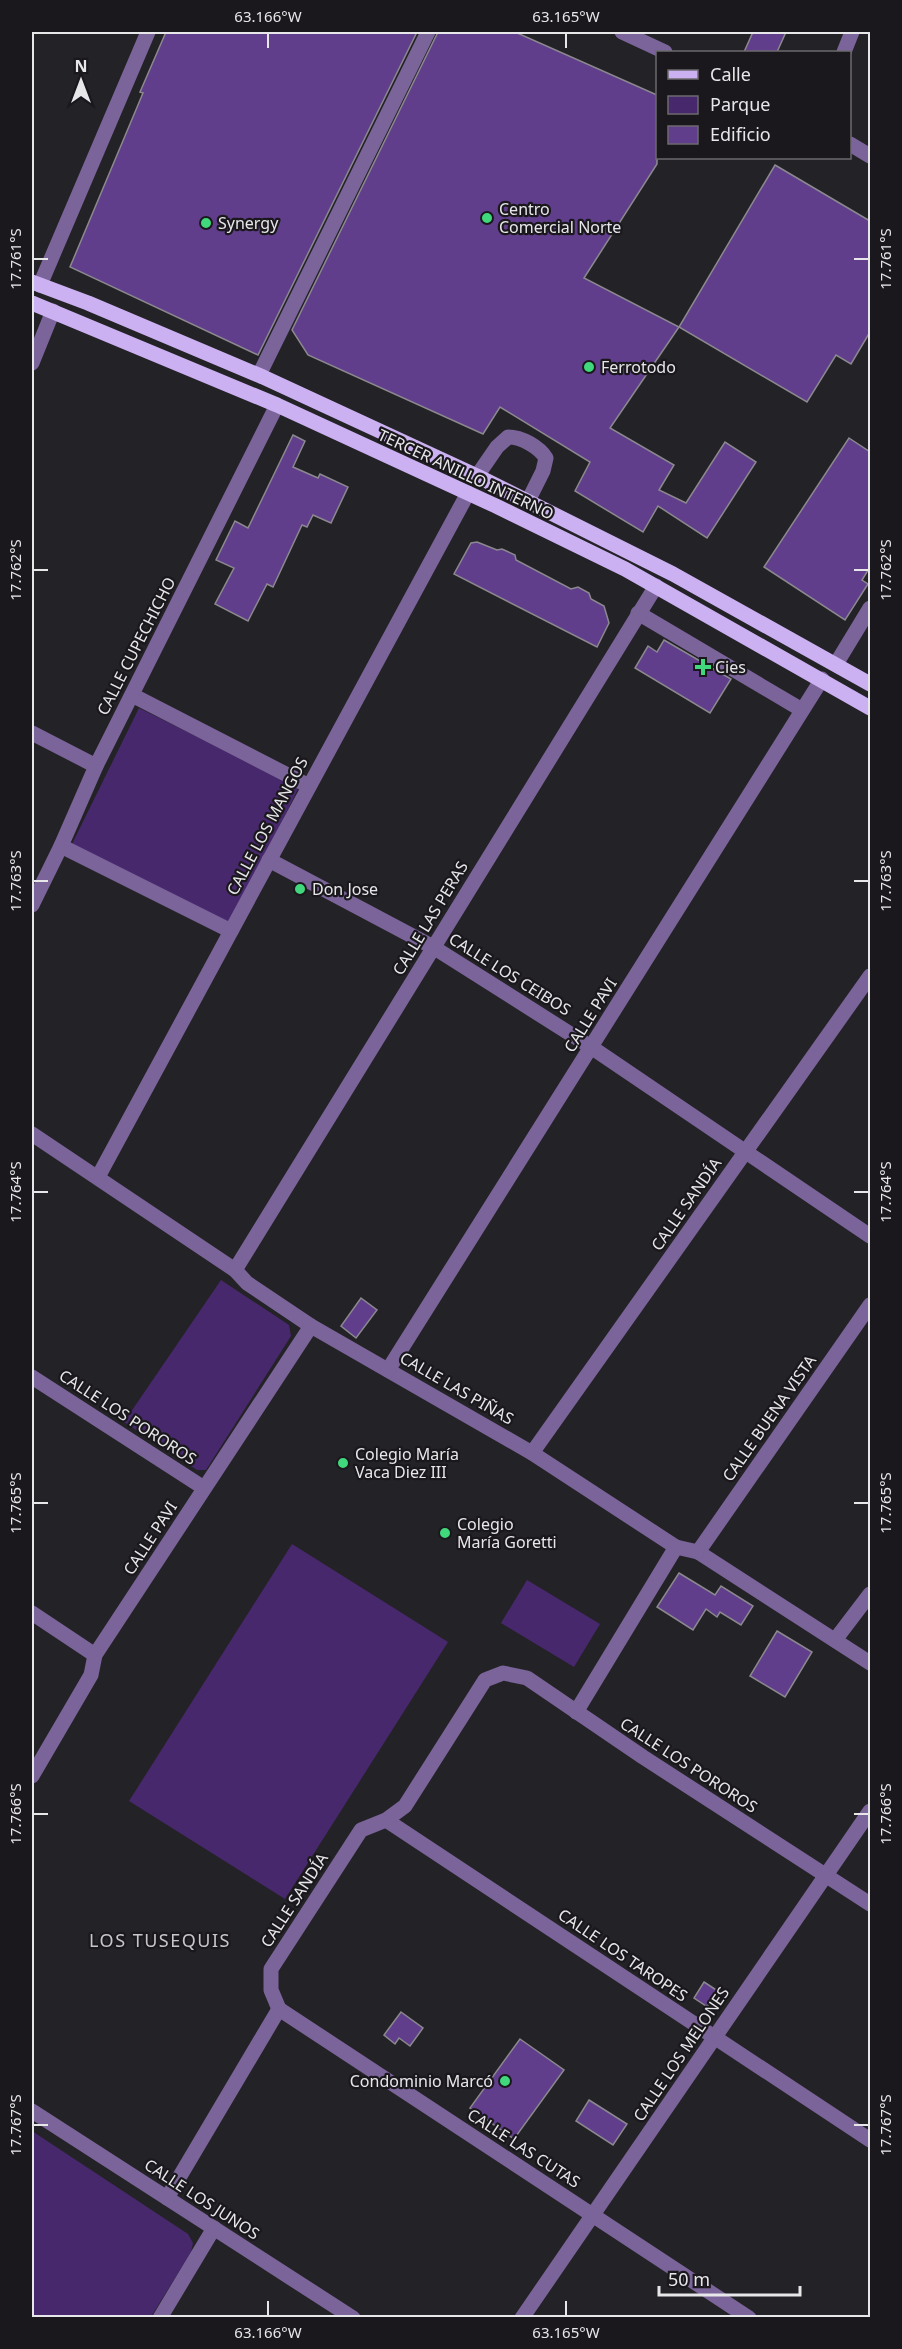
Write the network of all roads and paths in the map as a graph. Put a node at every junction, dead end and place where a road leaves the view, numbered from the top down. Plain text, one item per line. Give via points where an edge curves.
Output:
1 (148, 32) edge
2 (428, 32) edge
3 (622, 32) edge
4 (852, 32) edge
5 (663, 51) edge
6 (844, 51) edge
7 (851, 145) edge
8 (870, 156) edge
9 (36, 283) edge
10 (32, 303) edge
11 (52, 311) junction
12 (32, 363) edge
13 (259, 375) junction
14 (277, 405) junction
15 (477, 476) junction
16 (468, 493) junction
17 (528, 501) junction
18 (656, 586) junction
19 (638, 613) junction
20 (869, 613) edge
21 (836, 664) junction
22 (822, 679) junction
23 (870, 684) edge
24 (132, 695) junction
25 (870, 708) edge
26 (802, 710) junction
27 (32, 732) edge
28 (96, 766) junction
29 (309, 786) junction
30 (62, 846) junction
31 (269, 860) junction
32 (32, 905) edge
33 (231, 932) junction
34 (433, 947) junction
35 (870, 976) edge
36 (591, 1047) junction
37 (32, 1134) edge
38 (747, 1150) junction
39 (98, 1177) junction
40 (870, 1236) edge
41 (236, 1270) junction
42 (870, 1305) edge
43 (311, 1326) junction
44 (388, 1370) junction
45 (32, 1377) edge
46 (532, 1453) junction
47 (204, 1488) junction
48 (676, 1547) junction
49 (698, 1552) junction
50 (870, 1594) edge
51 (32, 1613) edge
52 (835, 1641) junction
53 (95, 1655) junction
54 (870, 1663) edge
55 (484, 1680) joint
56 (576, 1712) junction
57 (32, 1776) edge
58 (870, 1810) edge
59 (386, 1820) junction
60 (826, 1875) junction
61 (870, 1904) edge
62 (279, 2009) junction
63 (715, 2037) junction
64 (32, 2111) edge
65 (870, 2140) edge
66 (167, 2198) junction
67 (592, 2215) junction
68 (214, 2228) junction
69 (160, 2318) edge
70 (353, 2318) edge
71 (522, 2318) edge
72 (749, 2318) edge

1 - 9 street
2 - 13 street
3 - 5 street
4 - 6 street
7 - 8 street
9 - 13 main road, TERCER ANILLO INTERNO
10 - 11 main road, TERCER ANILLO INTERNO
11 - 12 street
11 - 14 main road, TERCER ANILLO INTERNO
13 - 15 main road, TERCER ANILLO INTERNO
14 - 16 main road, TERCER ANILLO INTERNO
14 - 24 street, CALLE CUPECHICHO
15 - 17 main road, TERCER ANILLO INTERNO
15 - 17 street via 508,437 522,438 546,458
16 - 18 main road, TERCER ANILLO INTERNO
16 - 29 street, CALLE LOS MANGOS
17 - 21 main road, TERCER ANILLO INTERNO via 673,574
18 - 19 street, CALLE LAS PERAS
18 - 22 main road, TERCER ANILLO INTERNO
19 - 26 street
19 - 34 street, CALLE LAS PERAS
20 - 21 street
21 - 23 main road, TERCER ANILLO INTERNO
22 - 25 main road, TERCER ANILLO INTERNO
22 - 26 street, CALLE PAVI
24 - 28 street, CALLE CUPECHICHO
24 - 29 street
26 - 36 street, CALLE PAVI
27 - 28 street
28 - 30 street, CALLE CUPECHICHO
29 - 31 street, CALLE LOS MANGOS
30 - 32 street, CALLE CUPECHICHO
30 - 33 street
31 - 33 street, CALLE LOS MANGOS
31 - 34 street, CALLE LOS CEIBOS
33 - 39 street, CALLE LOS MANGOS
34 - 36 street, CALLE LOS CEIBOS
34 - 41 street, CALLE LAS PERAS
35 - 38 street, CALLE SANDÍA
36 - 38 street, CALLE LOS CEIBOS
36 - 44 street, CALLE PAVI
37 - 39 street, CALLE LAS PIÑAS
38 - 40 street, CALLE LOS CEIBOS
38 - 46 street, CALLE SANDÍA
39 - 41 street, CALLE LAS PIÑAS
41 - 43 street, CALLE LAS PIÑAS via 247,1282
42 - 49 street, CALLE BUENA VISTA
43 - 44 street, CALLE LAS PIÑAS
43 - 47 street, CALLE PAVI
44 - 46 street, CALLE LAS PIÑAS
45 - 47 street, CALLE LOS POROROS
46 - 48 street, CALLE LAS PIÑAS
47 - 53 street, CALLE PAVI
48 - 49 street, CALLE LAS PIÑAS
48 - 56 street
49 - 52 street, CALLE LAS PIÑAS
50 - 52 street
51 - 53 street
52 - 54 street, CALLE LAS PIÑAS
53 - 57 street, CALLE PAVI via 91,1675
55 - 56 street, CALLE LOS POROROS via 503,1673 527,1678
55 - 59 street, CALLE SANDÍA via 405,1806
56 - 60 street, CALLE LOS POROROS
58 - 60 street, CALLE LOS MELONES
59 - 62 street, CALLE SANDÍA via 362,1830 271,1969 271,1990
59 - 63 street, CALLE LOS TAROPES
60 - 61 street, CALLE LOS POROROS
60 - 63 street, CALLE LOS MELONES
62 - 66 street
62 - 67 street, CALLE LAS CUTAS
63 - 65 street, CALLE LOS TAROPES
63 - 67 street, CALLE LOS MELONES
64 - 66 street, CALLE LOS JUNOS
66 - 68 street, CALLE LOS JUNOS
67 - 71 street, CALLE LOS MELONES
67 - 72 street, CALLE LAS CUTAS
68 - 69 street
68 - 70 street, CALLE LOS JUNOS

